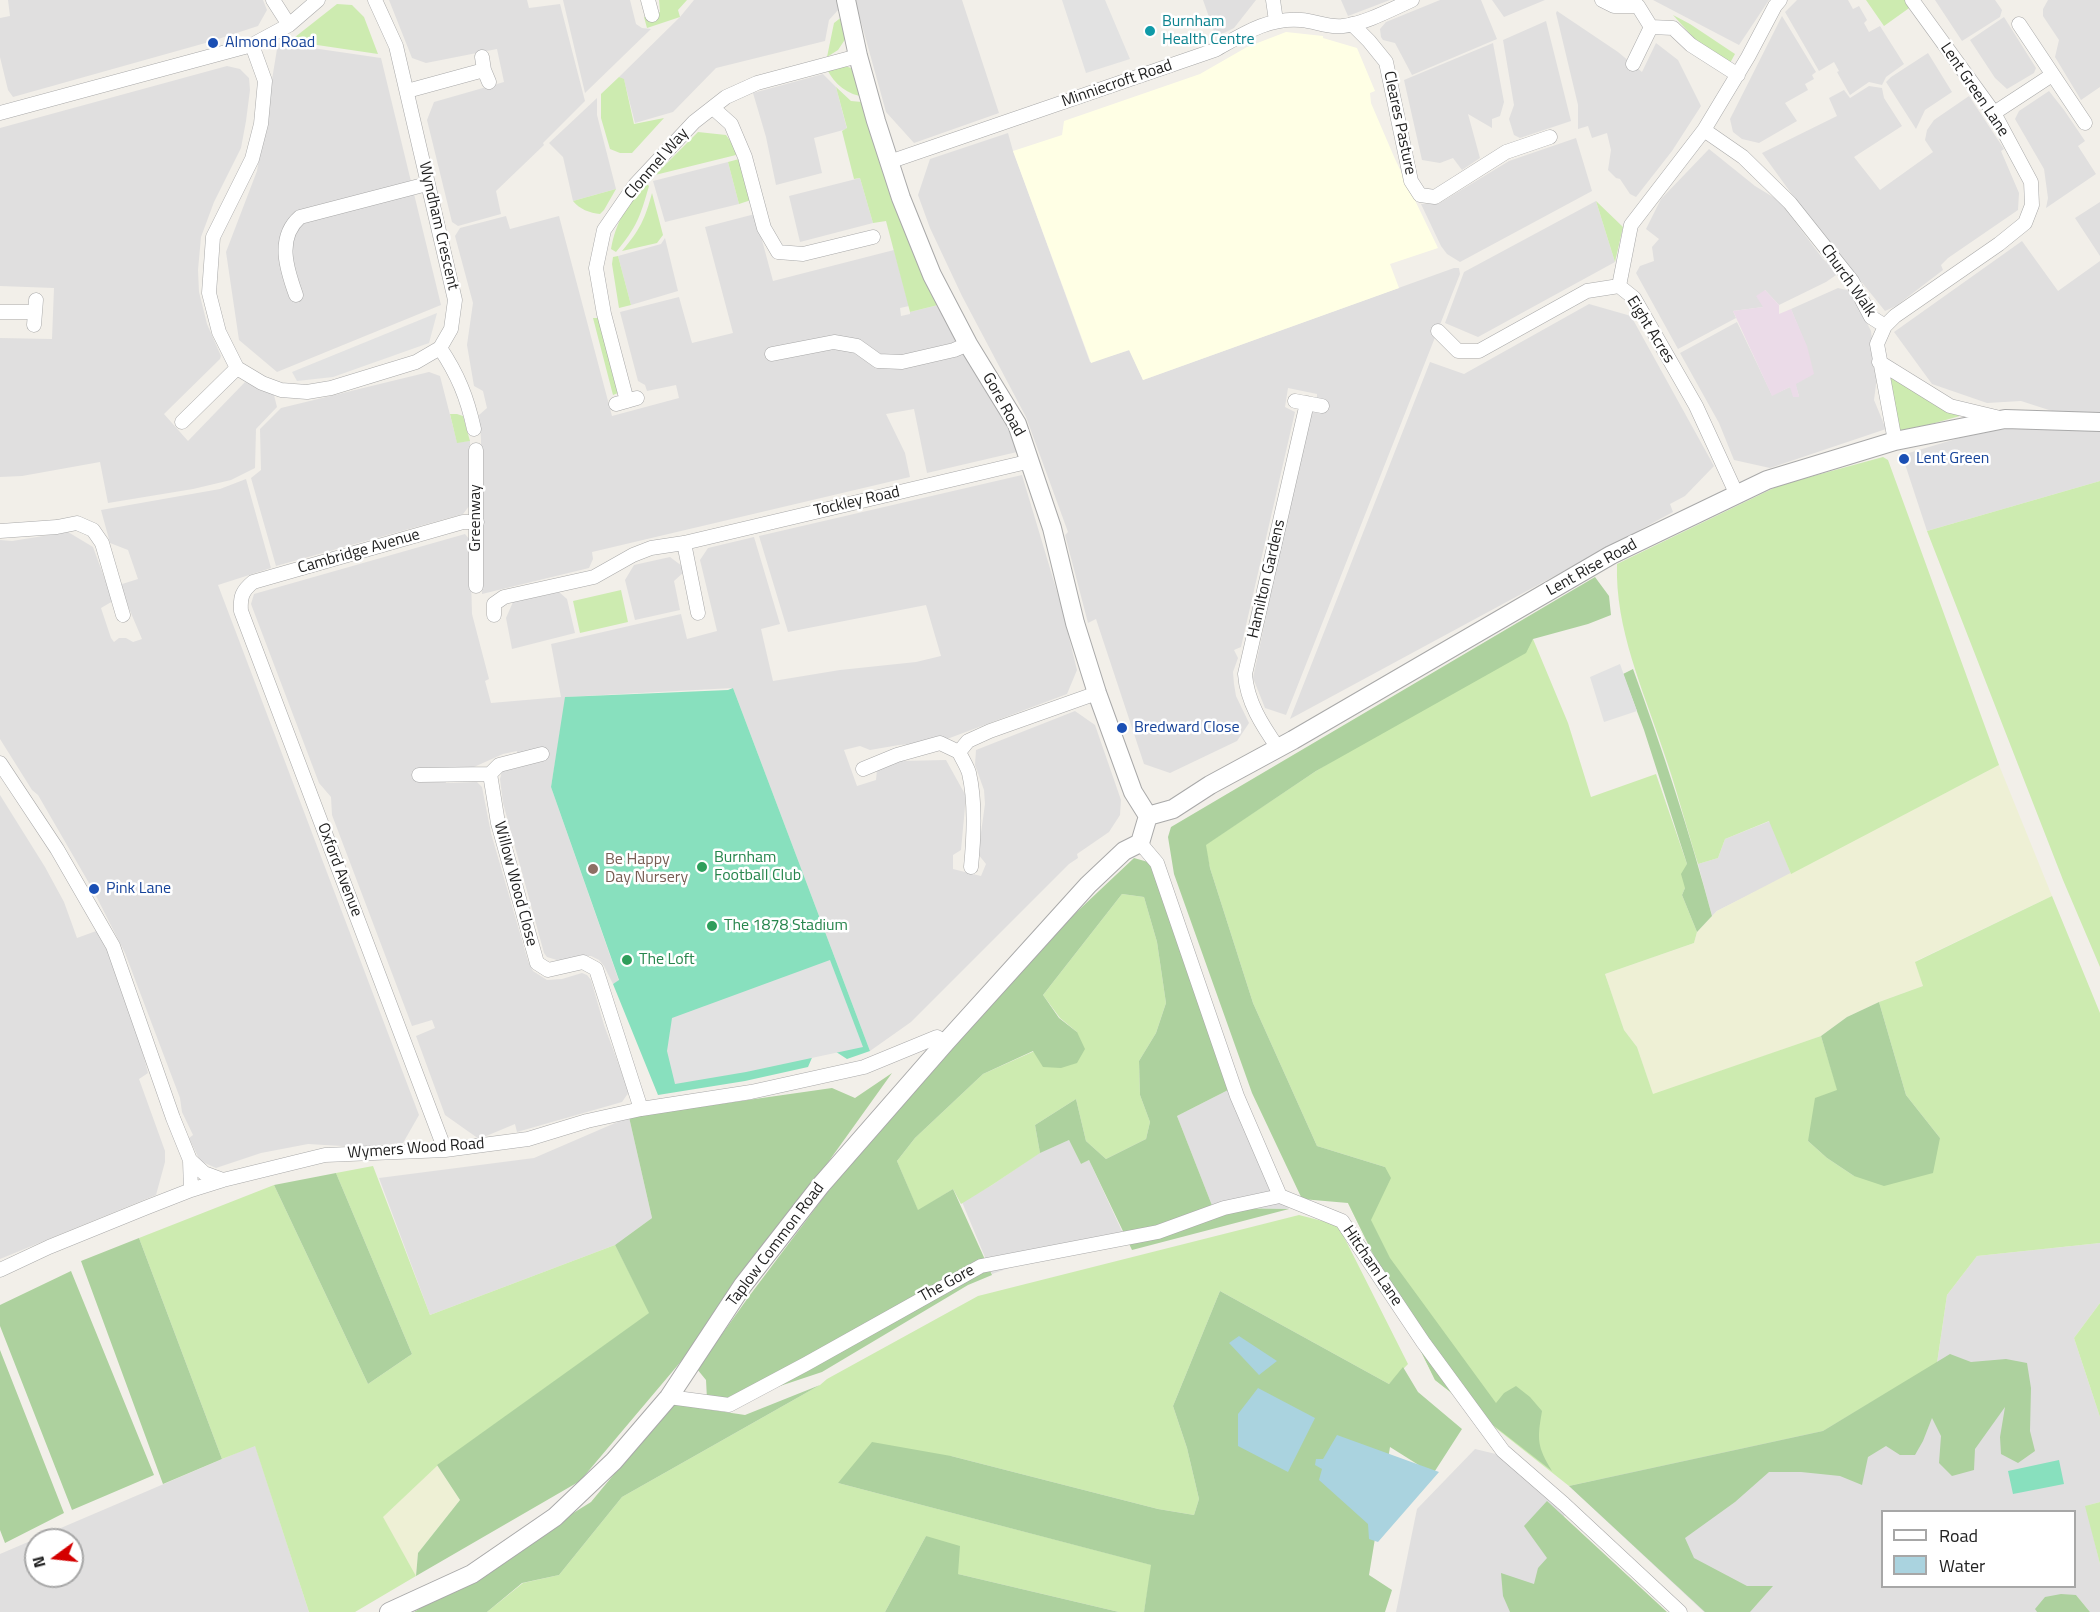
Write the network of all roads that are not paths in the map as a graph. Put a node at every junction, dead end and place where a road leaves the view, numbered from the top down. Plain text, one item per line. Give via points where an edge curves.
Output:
1 (273, 0) edge
2 (318, 0) edge
3 (375, 0) edge
4 (648, 0) edge
5 (846, 0) edge
6 (1273, 0) edge
7 (1412, 0) edge
8 (1602, 0) edge
9 (1780, 0) edge
10 (1912, 0) edge
11 (652, 15) dead end
12 (1276, 21) junction
13 (1352, 24) junction
14 (2019, 24) dead end
15 (289, 25) junction
16 (1651, 27) junction
17 (252, 45) junction
18 (858, 56) junction
19 (1633, 64) dead end
20 (485, 70) dead end
21 (1738, 75) junction
22 (2052, 75) junction
23 (407, 91) junction
24 (713, 108) junction
25 (0, 113) edge
26 (1994, 113) junction
27 (2085, 123) dead end
28 (1704, 130) junction
29 (1550, 137) dead end
30 (889, 162) junction
31 (427, 184) junction
32 (873, 237) dead end
33 (1620, 286) junction
34 (296, 295) dead end
35 (0, 312) edge
36 (35, 312) dead end
37 (1885, 326) junction
38 (1438, 331) dead end
39 (968, 344) junction
40 (440, 348) junction
41 (772, 354) dead end
42 (1879, 362) junction
43 (237, 369) junction
44 (627, 401) dead end
45 (1322, 406) dead end
46 (2005, 419) junction
47 (182, 422) dead end
48 (2100, 422) edge
49 (474, 429) dead end
50 (1895, 441) junction
51 (476, 450) dead end
52 (1031, 461) junction
53 (1737, 495) junction
54 (477, 522) junction
55 (0, 531) edge
56 (684, 543) junction
57 (476, 586) dead end
58 (244, 589) joint
59 (698, 614) dead end
60 (123, 615) dead end
61 (494, 615) dead end
62 (1097, 693) junction
63 (1278, 748) junction
64 (959, 752) junction
65 (543, 754) dead end
66 (0, 763) edge
67 (863, 769) dead end
68 (490, 774) junction
69 (419, 775) dead end
70 (1148, 816) junction
71 (1140, 843) junction
72 (971, 867) dead end
73 (946, 1042) junction
74 (641, 1109) junction
75 (445, 1150) junction
76 (190, 1160) junction
77 (224, 1180) junction
78 (190, 1190) junction
79 (1280, 1196) junction
80 (0, 1270) edge
81 (669, 1397) junction
82 (389, 1612) edge
83 (1680, 1612) edge

1 - 15 street
2 - 15 street
3 - 23 street, Wyndham Crescent via 396,46
4 - 11 street
5 - 18 street, Gore Road
6 - 12 street
7 - 13 street, Minniecroft Road
8 - 16 street via 1614,6 1638,6
9 - 21 street
10 - 26 street, Lent Green Lane
12 - 13 street, Minniecroft Road via 1300,20 1339,27
12 - 30 street, Minniecroft Road via 1258,26 1205,54
13 - 29 street, Cleares Pasture via 1386,62 1411,181 1420,195 1435,197 1506,152
14 - 22 street
15 - 17 street
16 - 19 street
16 - 21 street via 1673,28 1691,45
17 - 25 street
17 - 43 street via 265,81 261,124 252,159 213,237 209,293 219,332
18 - 24 street, Clonmel Way via 758,83 726,97
18 - 30 street, Gore Road
20 - 23 street
21 - 28 street
22 - 26 street
22 - 27 street
23 - 31 street, Wyndham Crescent
24 - 32 street via 730,124 745,157 764,228 778,252 803,254
24 - 44 street, Clonmel Way via 694,122 635,185 604,230 596,268
26 - 37 street, Lent Green Lane via 2031,182 2032,205 2025,222
28 - 33 street via 1631,225
28 - 37 street, Church Walk via 1743,157 1790,203 1852,281 1871,317
30 - 39 street, Gore Road via 932,275
31 - 34 street via 293,222 284,249
31 - 40 street, Wyndham Crescent via 455,300 451,329
33 - 38 street, Eight Acres via 1587,291 1479,351 1458,351
33 - 53 street, Eight Acres via 1634,298 1696,406
35 - 36 street
37 - 42 street, Church Walk via 1877,344
39 - 41 street via 902,362 878,361 857,346 834,342
39 - 52 street, Gore Road via 1017,424
40 - 43 street via 416,362 307,392 281,390
40 - 49 street via 455,370
42 - 46 street via 1950,405
42 - 50 street, Church Walk
43 - 47 street
45 - 63 street, Hamilton Gardens via 1301,402 1245,674 1246,690 1260,722
46 - 48 street, Lent Rise Road
46 - 50 street, Lent Rise Road
50 - 53 street, Lent Rise Road via 1767,480
51 - 54 street, Greenway
52 - 56 street, Tockley Road
52 - 62 street, Gore Road
53 - 63 street, Lent Rise Road via 1611,555
54 - 57 street, Greenway
54 - 58 street, Cambridge Avenue via 464,522 275,575
55 - 60 street via 77,523 93,530 102,543
56 - 59 street
56 - 61 street, Tockley Road via 651,548 594,577 504,597 494,604
58 - 75 street, Oxford Avenue via 241,610
62 - 64 street via 990,731 968,741
62 - 70 street, Gore Road via 1133,792
63 - 70 street, Lent Rise Road via 1173,809
64 - 67 street via 940,743
64 - 72 street via 969,772 973,803
65 - 68 street via 499,765
66 - 76 street via 57,849 113,946
68 - 69 street
68 - 74 street, Willow Wood Close via 498,823 537,963 548,970 584,963 596,969
70 - 71 street
71 - 73 street, Taplow Common Road via 1124,851 1088,885
71 - 79 street via 1157,863 1238,1096
73 - 74 street, Wymers Wood Road via 936,1037 864,1067 751,1092
73 - 81 street, Taplow Common Road via 814,1194 743,1285
74 - 75 street, Wymers Wood Road via 528,1139
75 - 77 street, Wymers Wood Road via 325,1155
76 - 77 street via 204,1173
76 - 78 street
77 - 78 street, Wymers Wood Road
78 - 80 street, Wymers Wood Road
79 - 81 street, The Gore via 1224,1208 1158,1232 981,1266 729,1405
79 - 83 street, Hitcham Lane via 1342,1221 1423,1342 1503,1451
81 - 82 street, Taplow Common Road via 614,1461 555,1517 472,1574

